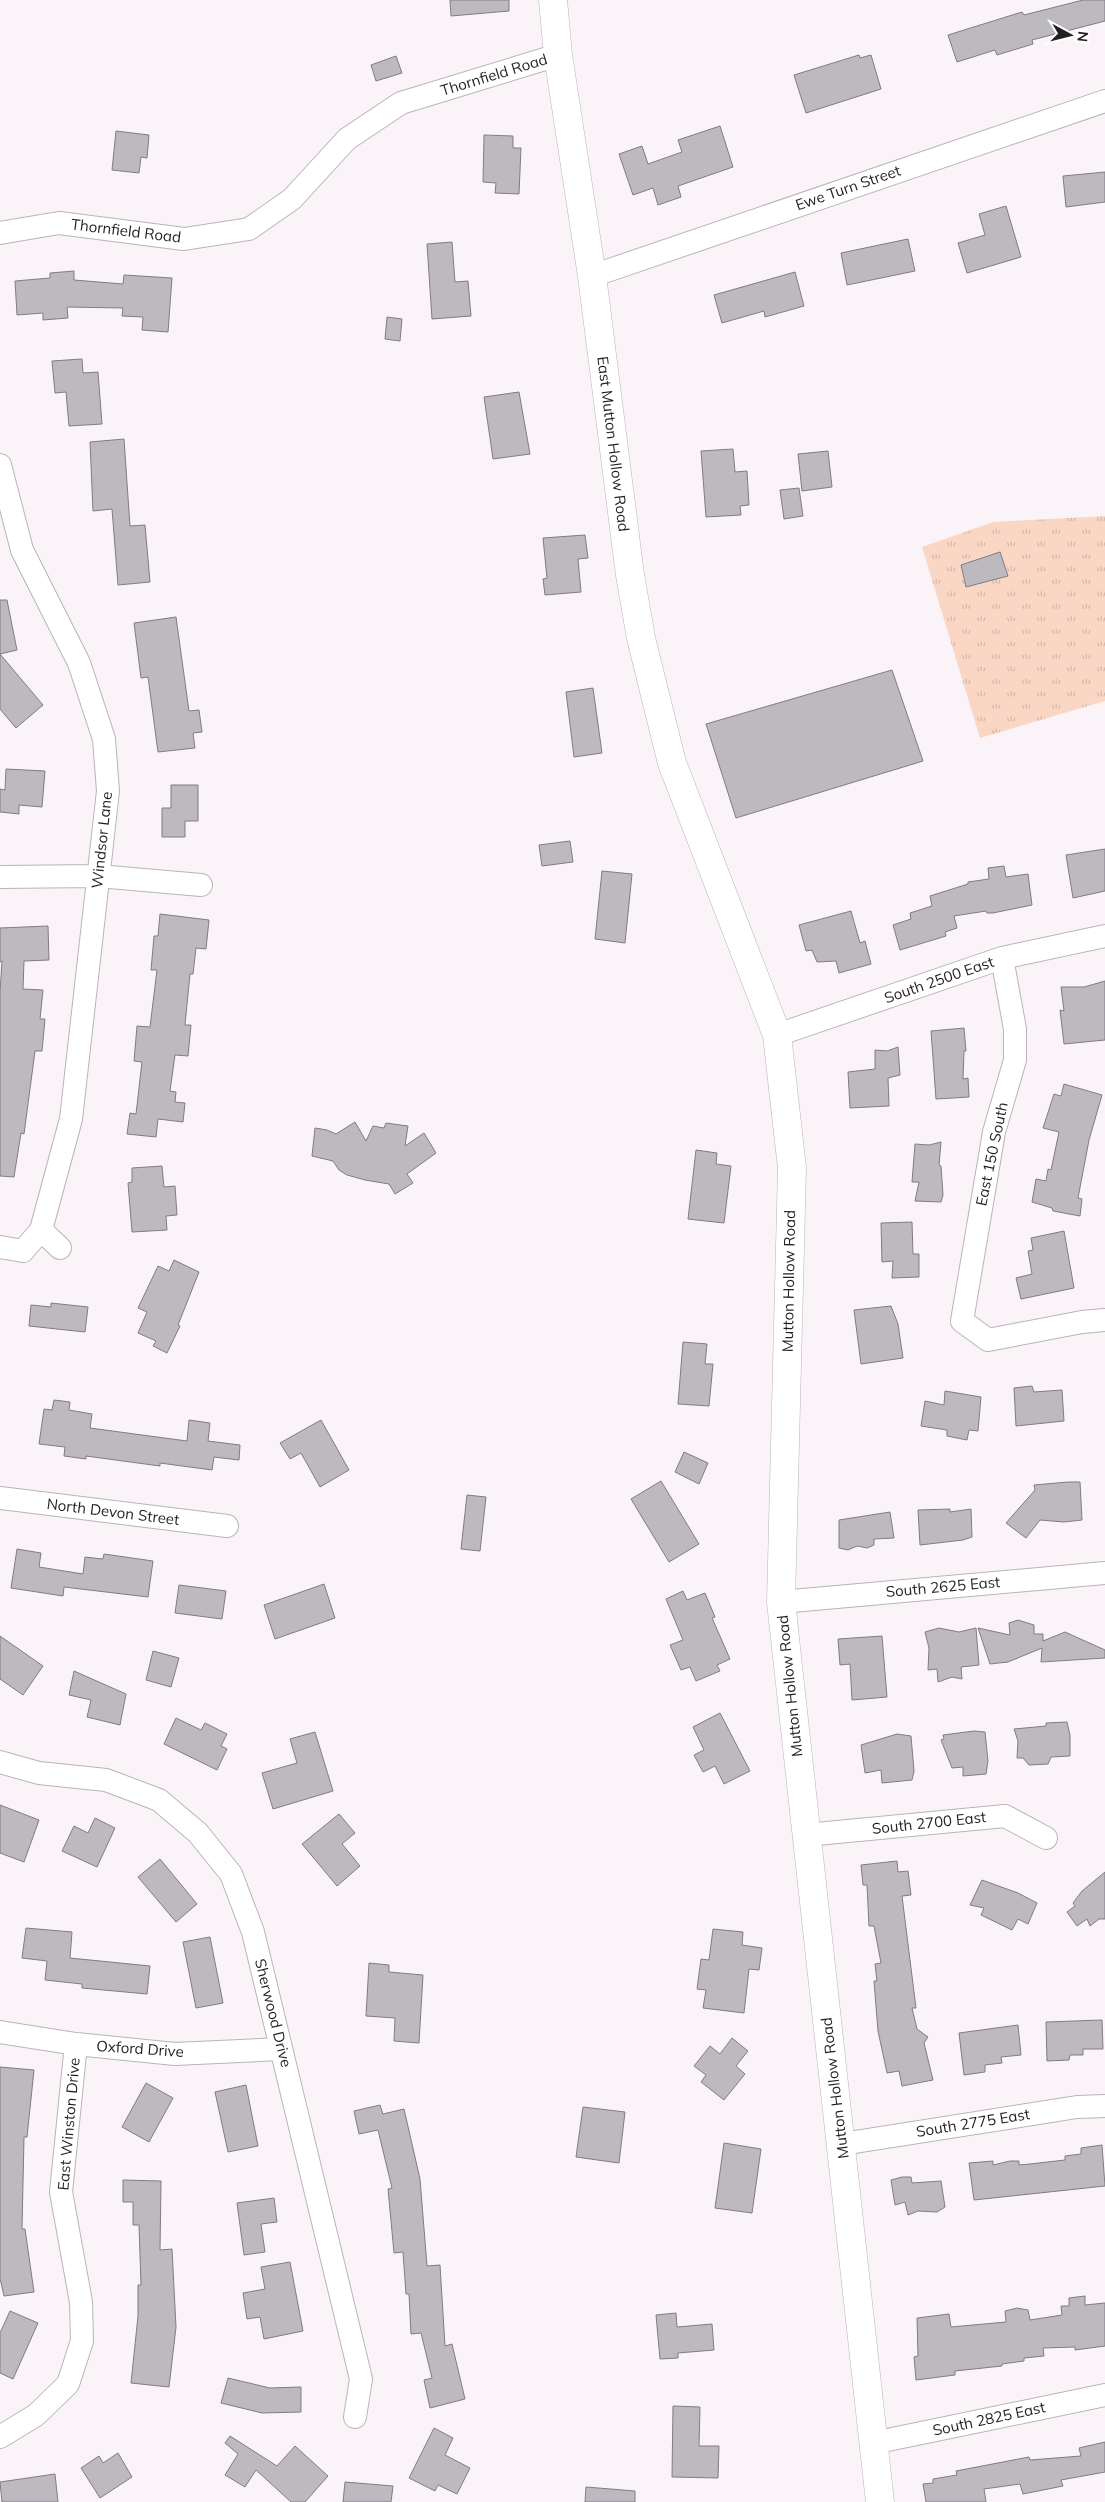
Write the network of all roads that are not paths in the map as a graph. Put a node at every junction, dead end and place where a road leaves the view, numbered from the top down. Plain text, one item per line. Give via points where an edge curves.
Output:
1 (553, 0) edge
2 (558, 55) junction
3 (1105, 101) edge
4 (0, 233) edge
5 (592, 276) junction
6 (0, 465) edge
7 (0, 876) edge
8 (98, 876) junction
9 (716, 877) joint
10 (201, 885) dead end
11 (1105, 936) edge
12 (1002, 958) junction
13 (777, 1035) junction
14 (41, 1230) junction
15 (0, 1247) edge
16 (60, 1248) dead end
17 (1105, 1320) edge
18 (0, 1498) edge
19 (227, 1526) dead end
20 (1105, 1572) edge
21 (781, 1602) junction
22 (0, 1762) edge
23 (806, 1835) junction
24 (1046, 1838) dead end
25 (0, 2032) edge
26 (76, 2044) junction
27 (281, 2049) junction
28 (1105, 2106) edge
29 (842, 2144) junction
30 (1105, 2395) edge
31 (355, 2417) dead end
32 (0, 2437) edge
33 (873, 2443) junction
34 (880, 2502) edge

1 - 2 street, East Mutton Hollow Road
2 - 4 street, Thornfield Road via 401,103 347,140 292,199 249,229 184,239 59,224
2 - 5 street, East Mutton Hollow Road
3 - 5 street, Ewe Turn Street
5 - 9 street, East Mutton Hollow Road via 641,638 672,763
6 - 8 street, Windsor Lane via 22,550 79,663 104,739 108,791
7 - 8 street
8 - 10 street
8 - 14 street, Windsor Lane via 71,1119
9 - 13 street, Mutton Hollow Road
11 - 12 street, South 2500 East
12 - 13 street, South 2500 East
12 - 17 street, East 150 South via 1015,1029 1015,1060 994,1132 962,1322 988,1340
13 - 21 street, Mutton Hollow Road via 792,1168
14 - 15 street via 23,1251
14 - 16 street
18 - 19 street, North Devon Street
20 - 21 street, South 2625 East
21 - 23 street, Mutton Hollow Road
22 - 27 street, Sherwood Drive via 39,1773 106,1780 159,1800 198,1833 231,1874 253,1932
23 - 24 street, South 2700 East via 1005,1816
23 - 29 street, Mutton Hollow Road
25 - 26 street, Oxford Drive
26 - 27 street, Oxford Drive via 175,2054
26 - 32 street, East Winston Drive via 60,2192 82,2302 82,2341 68,2384 36,2415
27 - 31 street, Sherwood Drive via 361,2379
28 - 29 street, South 2775 East via 1076,2107
29 - 33 street, Mutton Hollow Road
30 - 33 street, South 2825 East
33 - 34 street, Mutton Hollow Road

